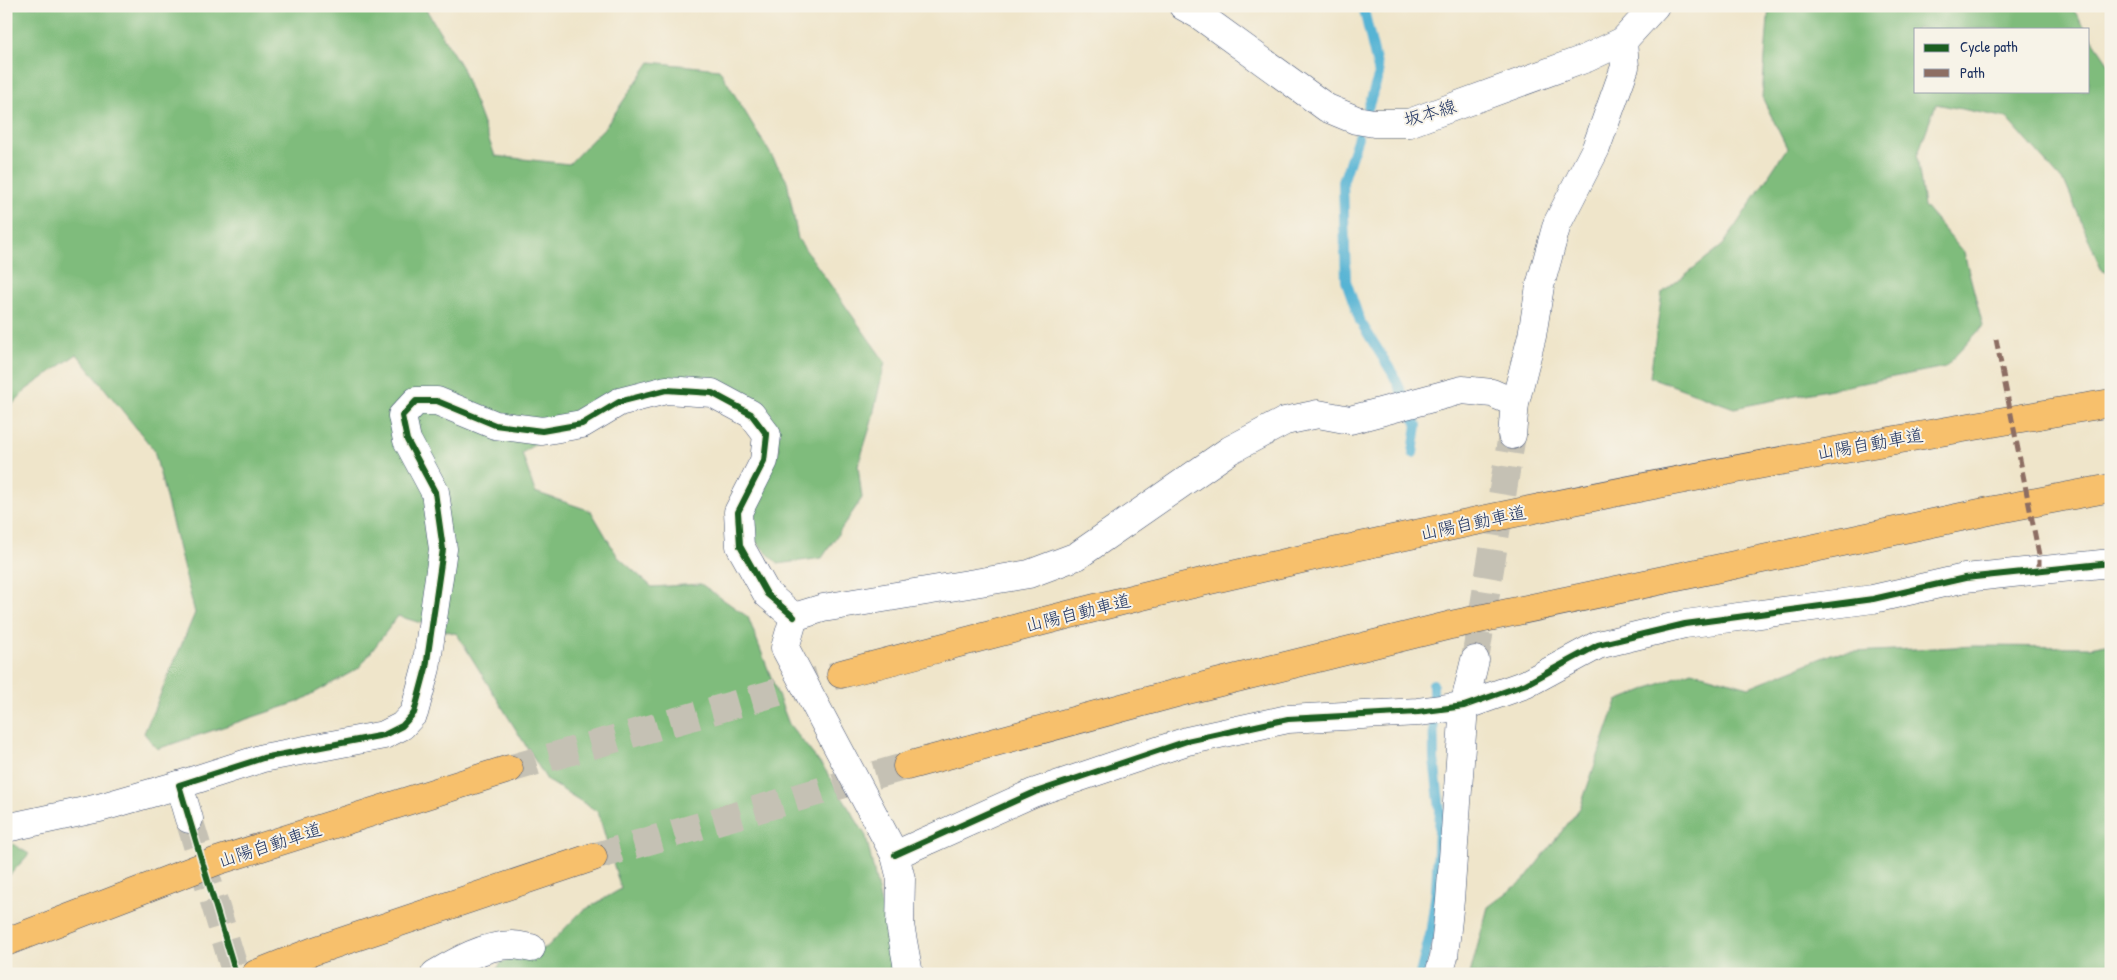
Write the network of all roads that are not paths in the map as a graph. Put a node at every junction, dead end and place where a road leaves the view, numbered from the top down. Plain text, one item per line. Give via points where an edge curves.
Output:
1 (1183, 6) edge
2 (1655, 6) edge
3 (1623, 41) junction
4 (2111, 402) edge
5 (1515, 403) junction
6 (1512, 435) tunnel mouth
7 (2111, 488) edge
8 (2111, 563) edge
9 (794, 616) junction
10 (1475, 660) tunnel mouth
11 (841, 674) tunnel mouth
12 (1456, 708) junction
13 (907, 766) tunnel mouth
14 (509, 769) tunnel mouth
15 (178, 785) junction
16 (189, 819) tunnel mouth
17 (6, 828) edge
18 (895, 855) junction
19 (593, 857) tunnel mouth
20 (6, 942) edge
21 (531, 948) dead end
22 (256, 974) edge
23 (435, 974) edge
24 (909, 974) edge
25 (1439, 974) edge

1 - 3 street, 坂本線 via 1327,108 1356,120 1374,123 1409,123 1587,58
2 - 3 street, 坂本線
3 - 5 street via 1625,67 1596,148 1557,224
4 - 11 highway, 山陽自動車道 via 1716,472 1449,527 1151,594
5 - 6 street
5 - 9 street via 1492,393 1462,390 1350,420 1318,414 1285,421 1230,450 1078,556 1029,574 823,608
7 - 13 highway via 1451,625 1184,691
8 - 12 street via 1965,578 1873,599 1685,624 1598,645 1526,684
9 - 15 street via 767,594 740,546 738,512 764,461 768,435 751,414 712,393 666,390 620,402 582,424 542,431 495,425 438,401 416,401 402,416 407,440 435,492 443,549 426,668 414,713 402,726 384,735 263,758
9 - 18 street via 785,648
10 - 12 street
12 - 18 street via 1288,719 1187,741 1033,793
12 - 25 street via 1450,900
14 - 20 highway, 山陽自動車道 via 217,861
15 - 16 street
15 - 17 street via 99,808
18 - 24 street via 901,879 900,924
19 - 22 highway via 314,951
21 - 23 street via 511,945 492,948 463,958

